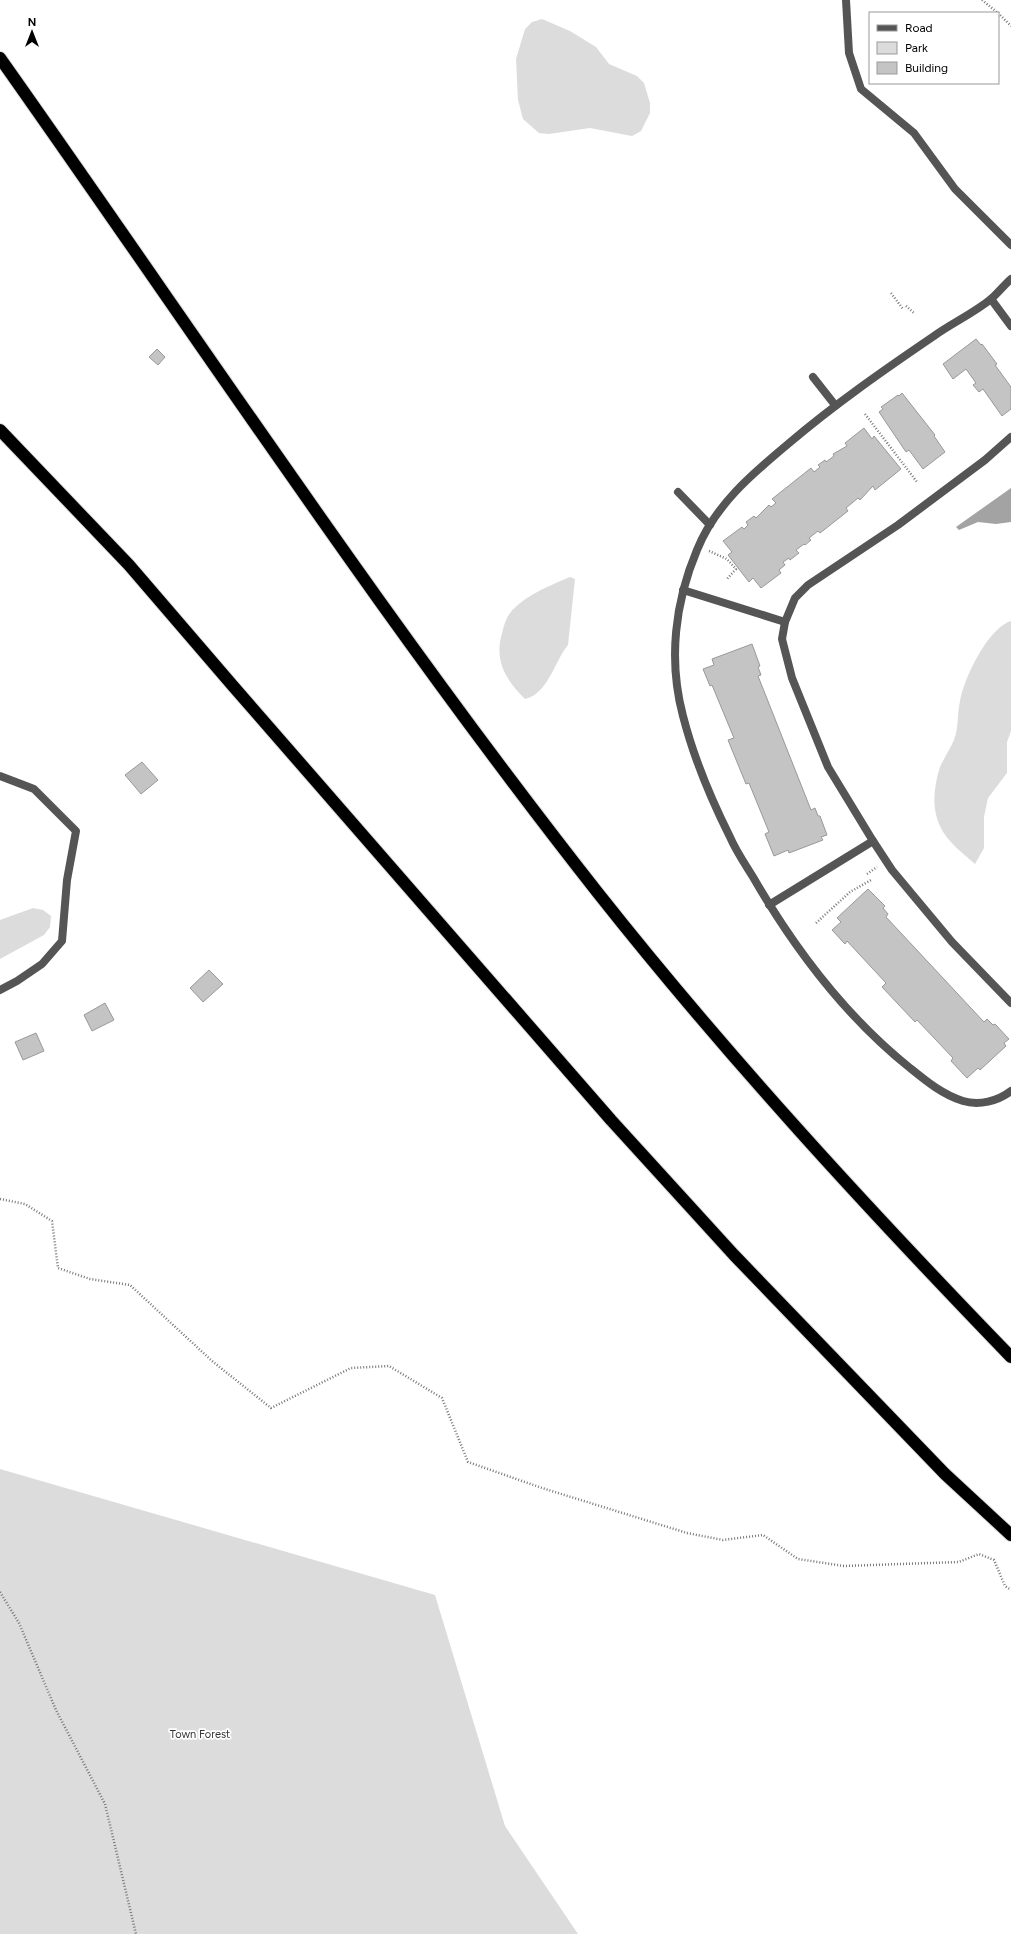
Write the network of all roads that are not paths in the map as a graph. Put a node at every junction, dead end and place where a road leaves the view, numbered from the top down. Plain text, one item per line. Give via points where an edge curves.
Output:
1 (846, 0) edge
2 (0, 58) edge
3 (1011, 245) edge
4 (1011, 279) edge
5 (991, 299) junction
6 (1011, 326) edge
7 (813, 377) dead end
8 (835, 405) junction
9 (0, 430) edge
10 (1011, 437) edge
11 (678, 492) dead end
12 (710, 526) junction
13 (683, 590) junction
14 (785, 622) junction
15 (0, 776) edge
16 (873, 841) junction
17 (769, 905) junction
18 (0, 990) edge
19 (1011, 1003) edge
20 (1011, 1091) edge
21 (1011, 1357) edge
22 (1011, 1535) edge

1 - 3 street via 849,52 861,89 914,133 955,189
2 - 21 highway via 343,550 600,895 726,1048 822,1157
4 - 5 street
5 - 6 street
5 - 8 street via 952,323
7 - 8 street
8 - 12 street via 740,486 718,511
9 - 22 highway via 129,565 611,1120 734,1255 945,1474
10 - 14 street via 985,460 898,525 808,585 795,598
11 - 12 street
12 - 13 street via 698,546
13 - 14 street
13 - 17 street via 674,652 682,715 730,839
14 - 16 street via 782,639 801,703 828,767
15 - 18 street via 34,789 76,830 66,880 62,941 42,964
16 - 17 street
16 - 19 street via 892,870 952,942
17 - 20 street via 809,962 850,1011 895,1056 919,1075 945,1094 966,1102 990,1102

